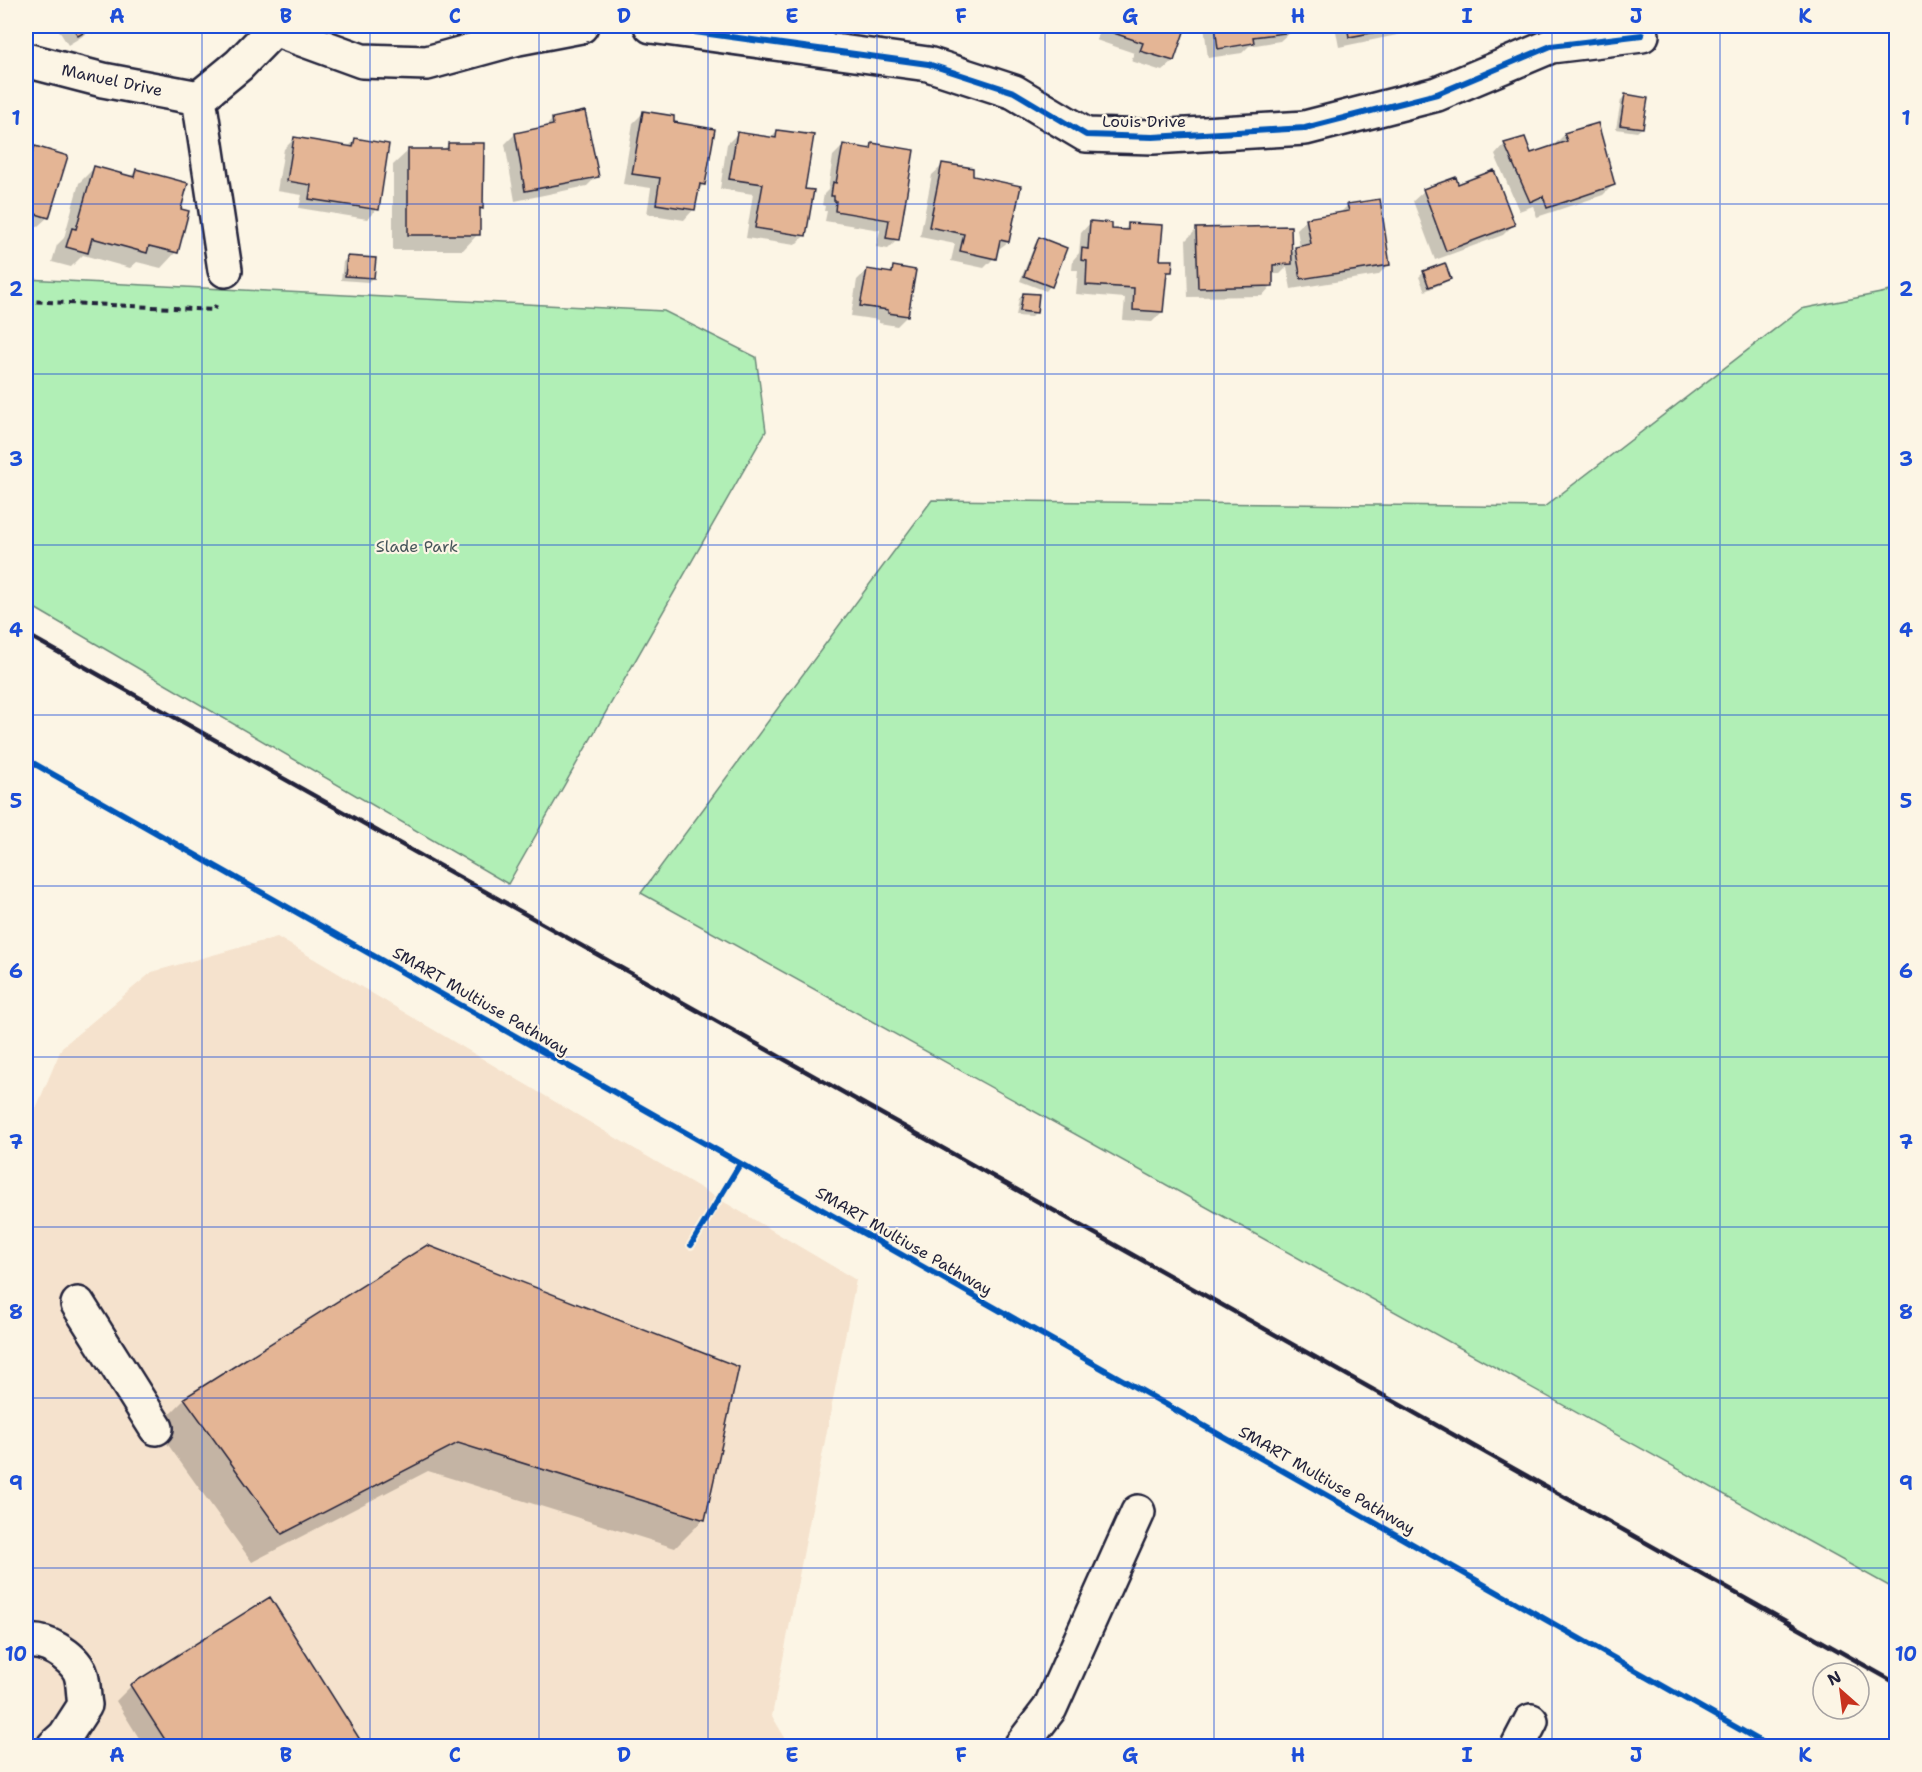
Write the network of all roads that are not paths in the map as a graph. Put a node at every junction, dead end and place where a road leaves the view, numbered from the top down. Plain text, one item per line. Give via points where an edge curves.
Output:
1 (581, 26) edge
2 (651, 26) edge
3 (273, 27) edge
4 (1642, 35) dead end
5 (1548, 36) edge
6 (26, 60) edge
7 (199, 98) junction
8 (225, 270) road end
9 (78, 1304) dead end
10 (156, 1428) dead end
11 (1138, 1512) dead end
12 (26, 1643) edge
13 (54, 1746) edge
14 (1022, 1746) edge

1 - 3 street via 518,38 427,63 362,61
2 - 5 street, Louis Drive via 928,64 1014,92 1086,135 1153,137 1305,128 1437,94
3 - 7 street via 239,65
4 - 5 street, Louis Drive
6 - 7 street, Manuel Drive via 103,80
7 - 8 street
9 - 10 street
11 - 14 street via 1050,1708
12 - 13 street via 60,1649 80,1671 85,1705

